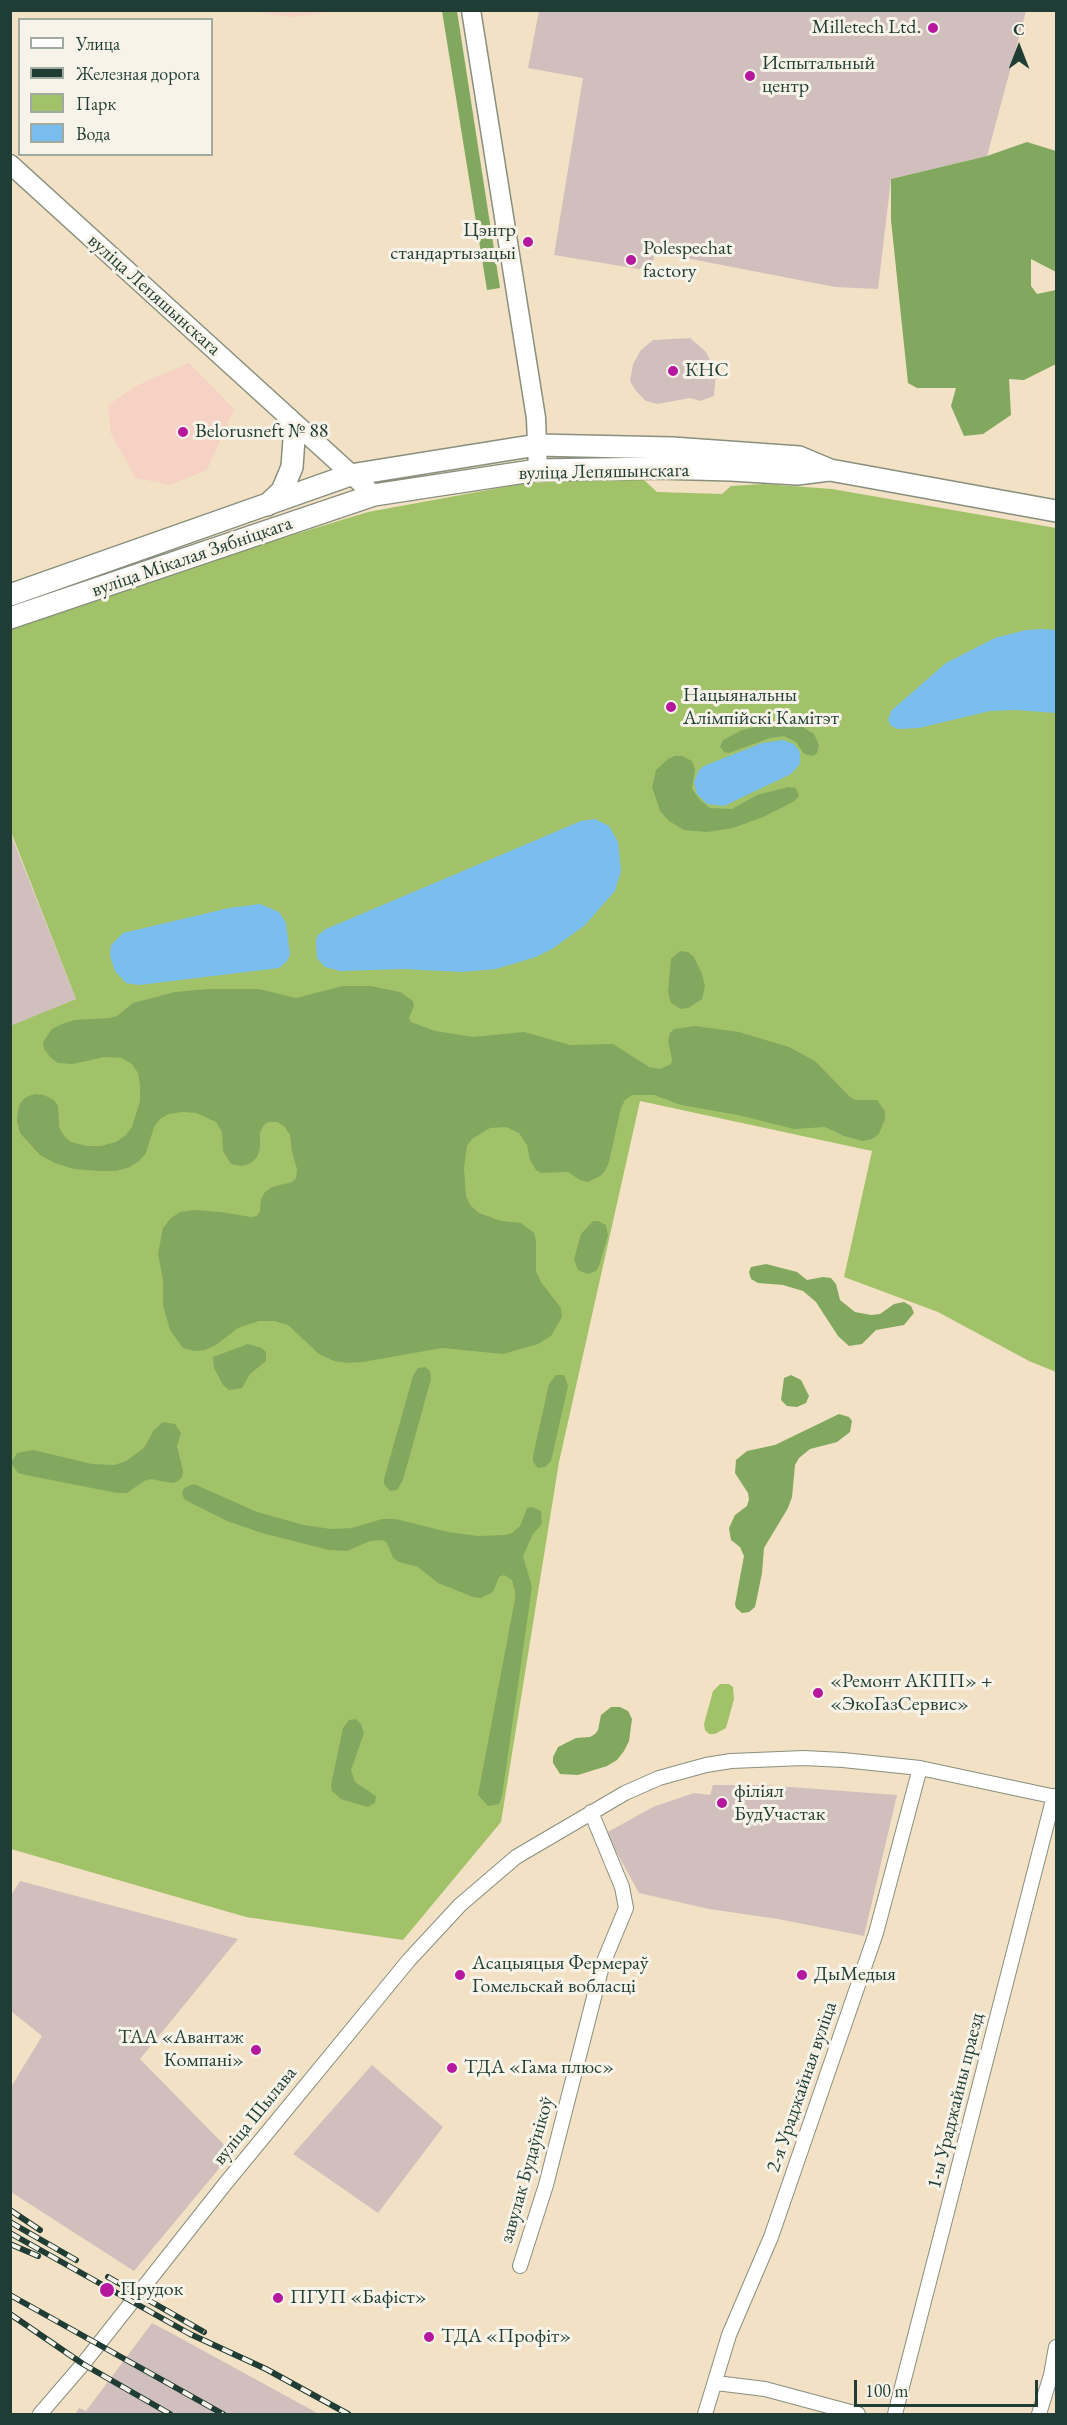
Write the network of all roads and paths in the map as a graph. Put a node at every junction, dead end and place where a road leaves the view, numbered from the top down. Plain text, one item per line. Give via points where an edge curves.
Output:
1 (471, 10) edge
2 (10, 164) edge
3 (288, 419) junction
4 (537, 445) junction
5 (538, 470) junction
6 (830, 470) junction
7 (350, 476) junction
8 (374, 495) junction
9 (266, 505) junction
10 (1056, 511) edge
11 (10, 594) edge
12 (10, 618) edge
13 (920, 1768) junction
14 (1055, 1797) edge
15 (591, 1812) junction
16 (520, 2266) dead end
17 (1056, 2347) edge
18 (716, 2383) junction
19 (40, 2415) edge
20 (705, 2415) edge
21 (858, 2415) edge
22 (895, 2415) edge
23 (1039, 2415) edge

1 - 4 main road via 536,418
2 - 3 main road, вуліца Лепяшынскага
3 - 7 main road, вуліца Лепяшынскага
3 - 9 main road via 294,438 292,467 282,491
4 - 5 main road
4 - 6 main road, вуліца Лепяшынскага via 672,448 799,457
4 - 7 main road, вуліца Лепяшынскага
5 - 6 main road, вуліца Лепяшынскага via 668,468 797,474
5 - 8 main road, вуліца Лепяшынскага
6 - 10 main road, вуліца Лепяшынскага
7 - 8 main road, вуліца Лепяшынскага
7 - 9 main road, вуліца Мікалая Зябніцкага
8 - 12 main road, вуліца Мікалая Зябніцкага
9 - 11 main road, вуліца Мікалая Зябніцкага
13 - 14 street, вуліца Шылава
13 - 15 street, вуліца Шылава via 804,1758 731,1761 659,1778
13 - 18 street, 2-я Ураджайная вуліца via 876,1933 771,2237 729,2335
14 - 22 street, 1-ы Ураджайны праезд
15 - 16 street, завулак Будаўнікоў via 626,1908 602,1966 546,2185
15 - 19 street, вуліца Шылава via 516,1857 460,1905 409,1960
17 - 23 street
18 - 20 street, 2-я Ураджайная вуліца
18 - 21 street via 765,2389

